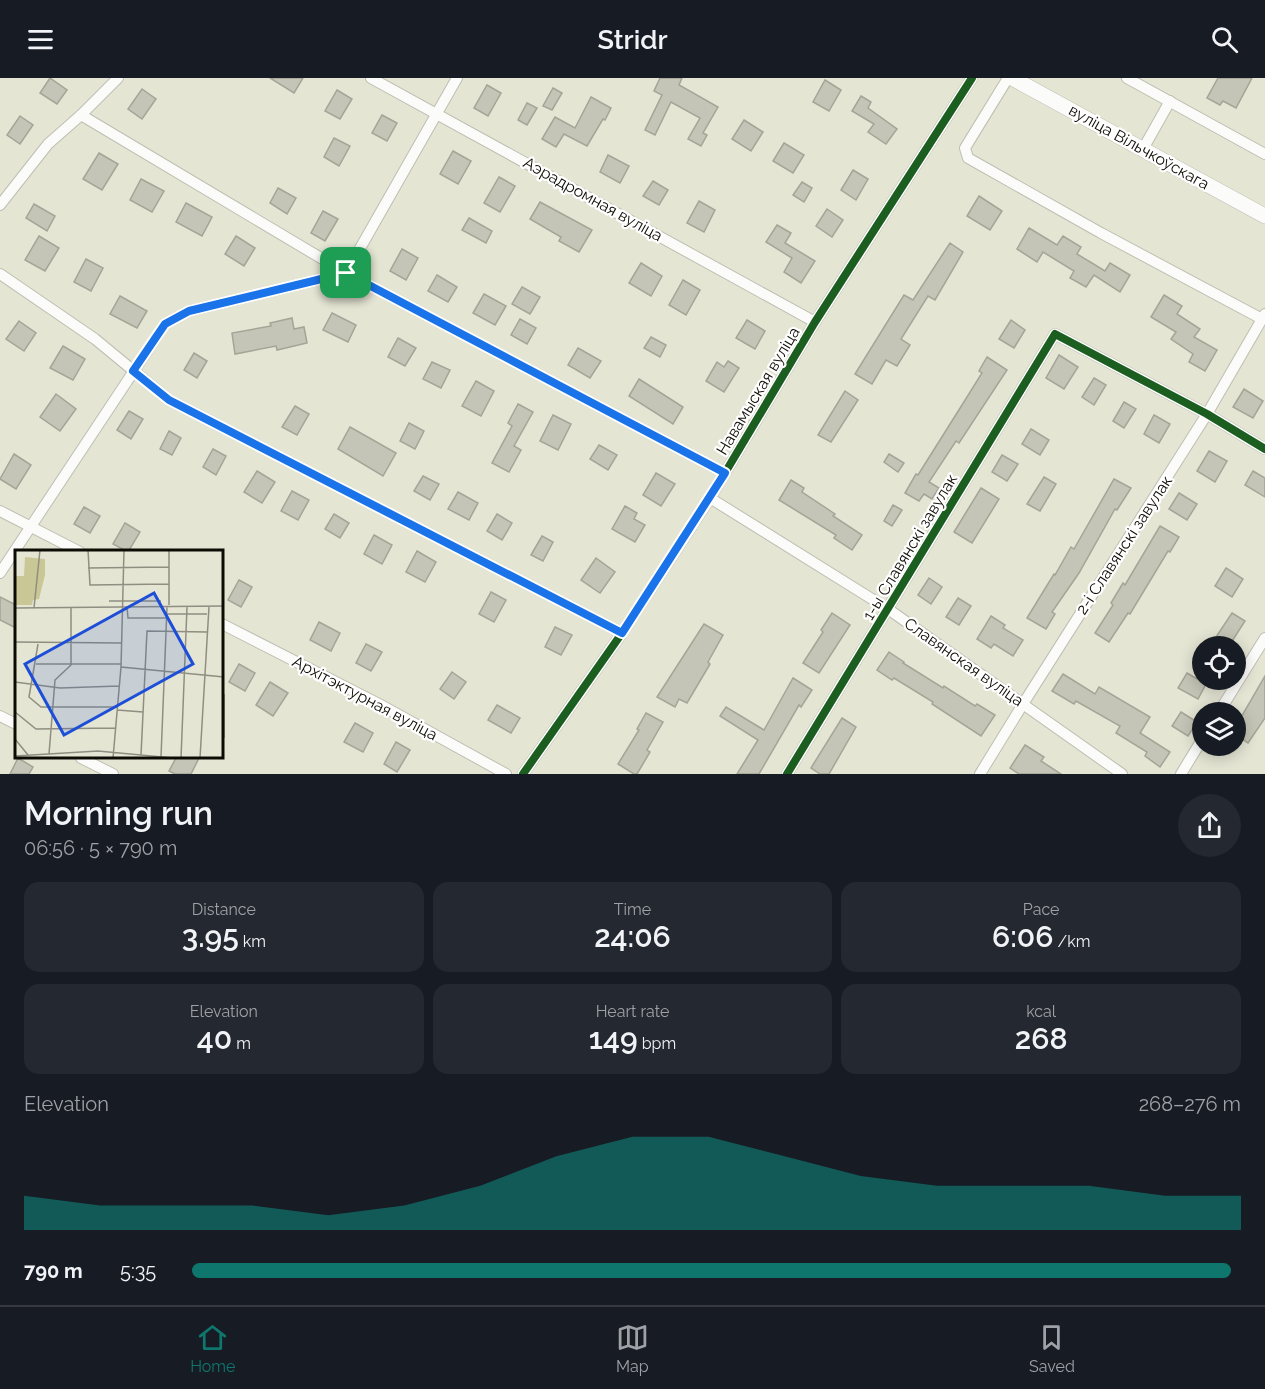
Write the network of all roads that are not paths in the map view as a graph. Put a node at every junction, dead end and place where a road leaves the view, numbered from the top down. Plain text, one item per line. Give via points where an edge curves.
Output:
1 (118, 78) edge
2 (371, 78) edge
3 (457, 78) edge
4 (972, 78) edge
5 (1010, 78) edge
6 (1127, 78) edge
7 (1170, 101) junction
8 (438, 114) junction
9 (81, 115) junction
10 (1143, 149) junction
11 (1265, 154) edge
12 (0, 205) edge
13 (1265, 216) edge
14 (346, 273) junction
15 (0, 274) edge
16 (1263, 317) edge
17 (814, 322) junction
18 (133, 371) junction
19 (1207, 414) junction
20 (1265, 449) edge
21 (725, 473) junction
22 (710, 498) junction
23 (0, 511) edge
24 (30, 527) junction
25 (76, 550) edge
26 (0, 573) edge
27 (888, 609) junction
28 (224, 625) edge
29 (622, 633) junction
30 (1265, 638) edge
31 (1225, 702) edge
32 (1023, 704) junction
33 (0, 716) edge
34 (15, 724) edge
35 (1192, 756) edge
36 (83, 759) edge
37 (113, 774) edge
38 (506, 774) edge
39 (523, 774) edge
40 (787, 774) edge
41 (980, 774) edge
42 (1122, 774) edge
43 (1181, 774) edge

1 - 9 street
2 - 8 street, Аэрадромная вуліца
3 - 8 street
4 - 17 street, Навамыская вуліца
5 - 10 main road, вуліца Вільчкоўскага
5 - 16 street via 965,148 968,158
6 - 7 street
7 - 10 street
7 - 11 street
8 - 14 street
8 - 17 street, Аэрадромная вуліца
9 - 12 street via 48,144
9 - 14 street
10 - 13 main road, вуліца Вільчкоўскага
14 - 18 street via 189,311 165,324
14 - 21 street
15 - 18 street via 95,339
16 - 19 street, 2-і Славянскі завулак
17 - 21 street, Навамыская вуліца
18 - 24 street
18 - 29 street via 169,400
19 - 20 street
19 - 27 street, 1-ы Славянскі завулак via 1055,334
19 - 32 street, 2-і Славянскі завулак
21 - 22 street, Навамыская вуліца
22 - 27 street, Славянская вуліца
22 - 29 street, Навамыская вуліца
23 - 24 street
24 - 25 street
24 - 26 street
27 - 32 street, Славянская вуліца
27 - 40 street, 1-ы Славянскі завулак
28 - 38 street, Архітэктурная вуліца
29 - 39 street, Навамыская вуліца
30 - 31 street
32 - 41 street, 2-і Славянскі завулак
32 - 42 street, Славянская вуліца
33 - 34 street
35 - 43 street
36 - 37 street

